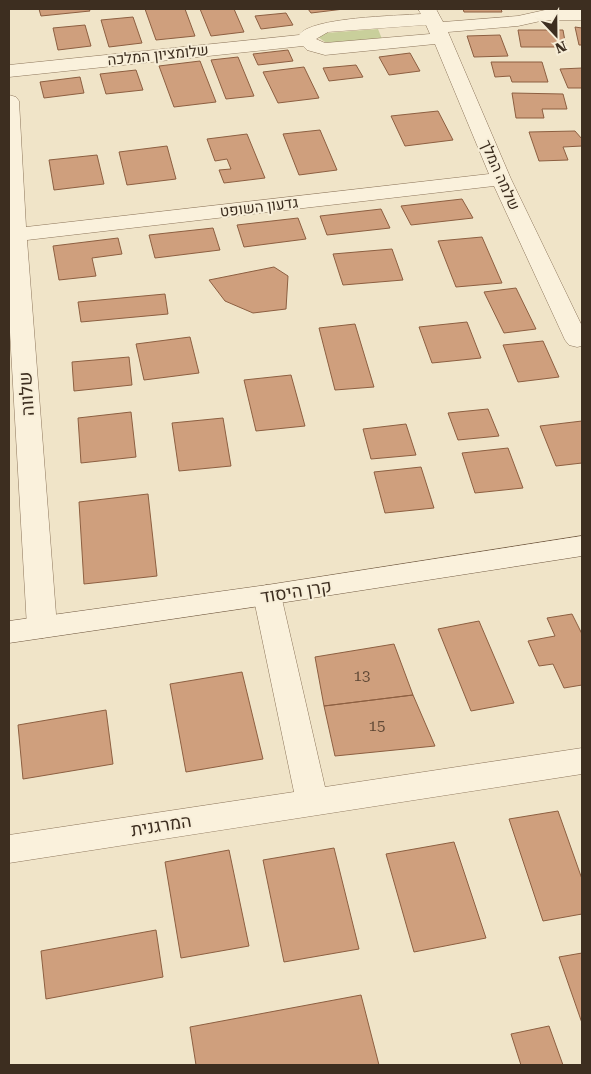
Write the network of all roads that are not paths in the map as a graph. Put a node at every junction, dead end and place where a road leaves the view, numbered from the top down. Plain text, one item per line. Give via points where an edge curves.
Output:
1 (582, 14) edge
2 (434, 23) edge
3 (9, 71) edge
4 (9, 101) edge
5 (501, 179) junction
6 (16, 235) junction
7 (14, 280) edge
8 (577, 340) dead end
9 (582, 546) edge
10 (267, 596) junction
11 (42, 627) junction
12 (9, 632) edge
13 (582, 761) edge
14 (312, 801) junction
15 (9, 849) edge

1 - 2 street, שלומציון המלכה via 545,15 518,21
2 - 3 street, שלומציון המלכה via 325,49 307,40
2 - 5 street, שלמה המלך
4 - 6 street, שלווה
5 - 6 street, גדעון השופט
5 - 8 street, שלמה המלך
6 - 7 street, שלווה
7 - 11 street, שלווה
9 - 10 street, קרן היסוד
10 - 11 street, קרן היסוד
10 - 14 street
11 - 12 street, קרן היסוד
13 - 14 street, המרגנית
14 - 15 street, המרגנית

